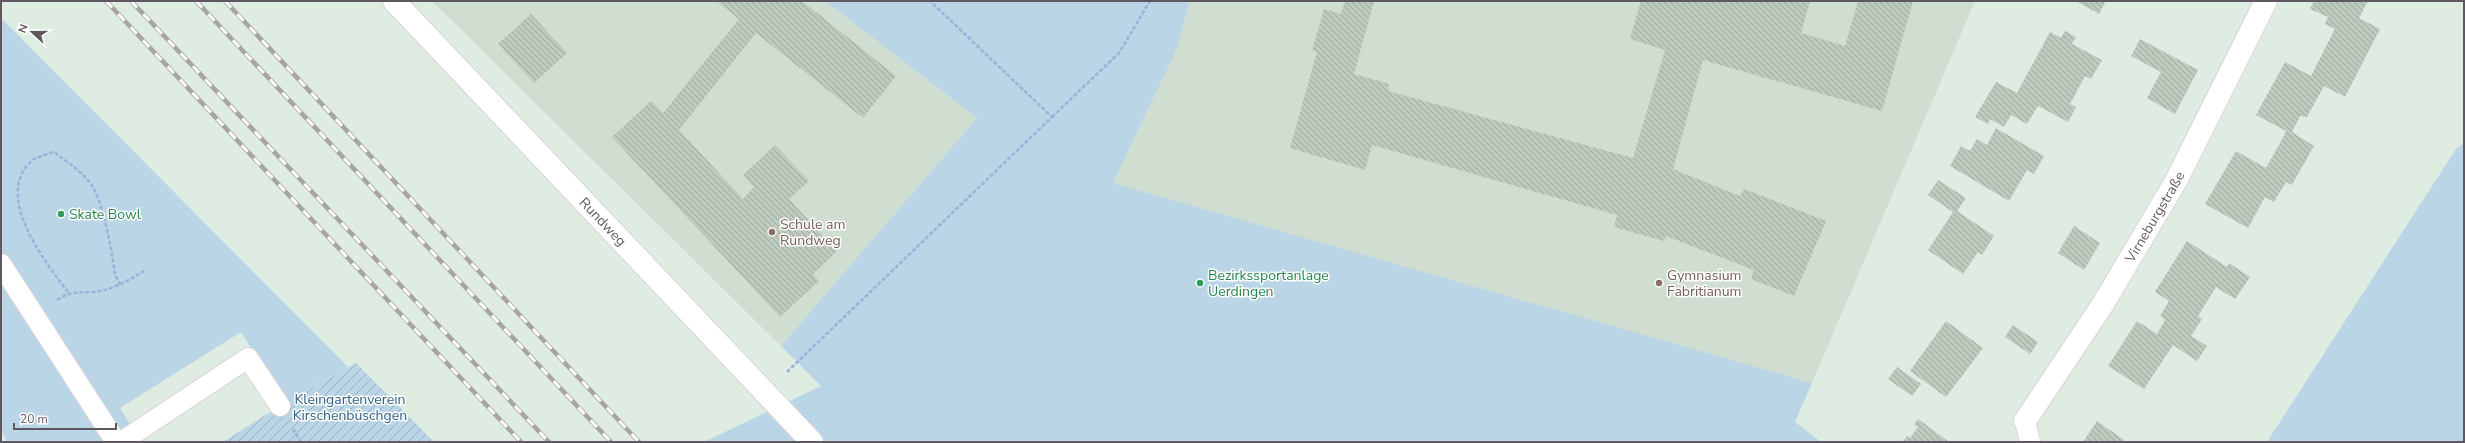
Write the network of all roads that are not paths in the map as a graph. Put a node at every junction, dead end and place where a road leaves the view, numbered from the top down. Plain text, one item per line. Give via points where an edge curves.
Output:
1 (394, 1) edge
2 (2266, 1) edge
3 (1, 264) edge
4 (280, 406) dead end
5 (2027, 432) edge
6 (116, 442) edge
7 (122, 442) edge
8 (812, 442) edge

1 - 8 street, Rundweg
2 - 5 street, Virneburgstraße via 2176,181
3 - 6 lane
4 - 7 lane via 248,358

